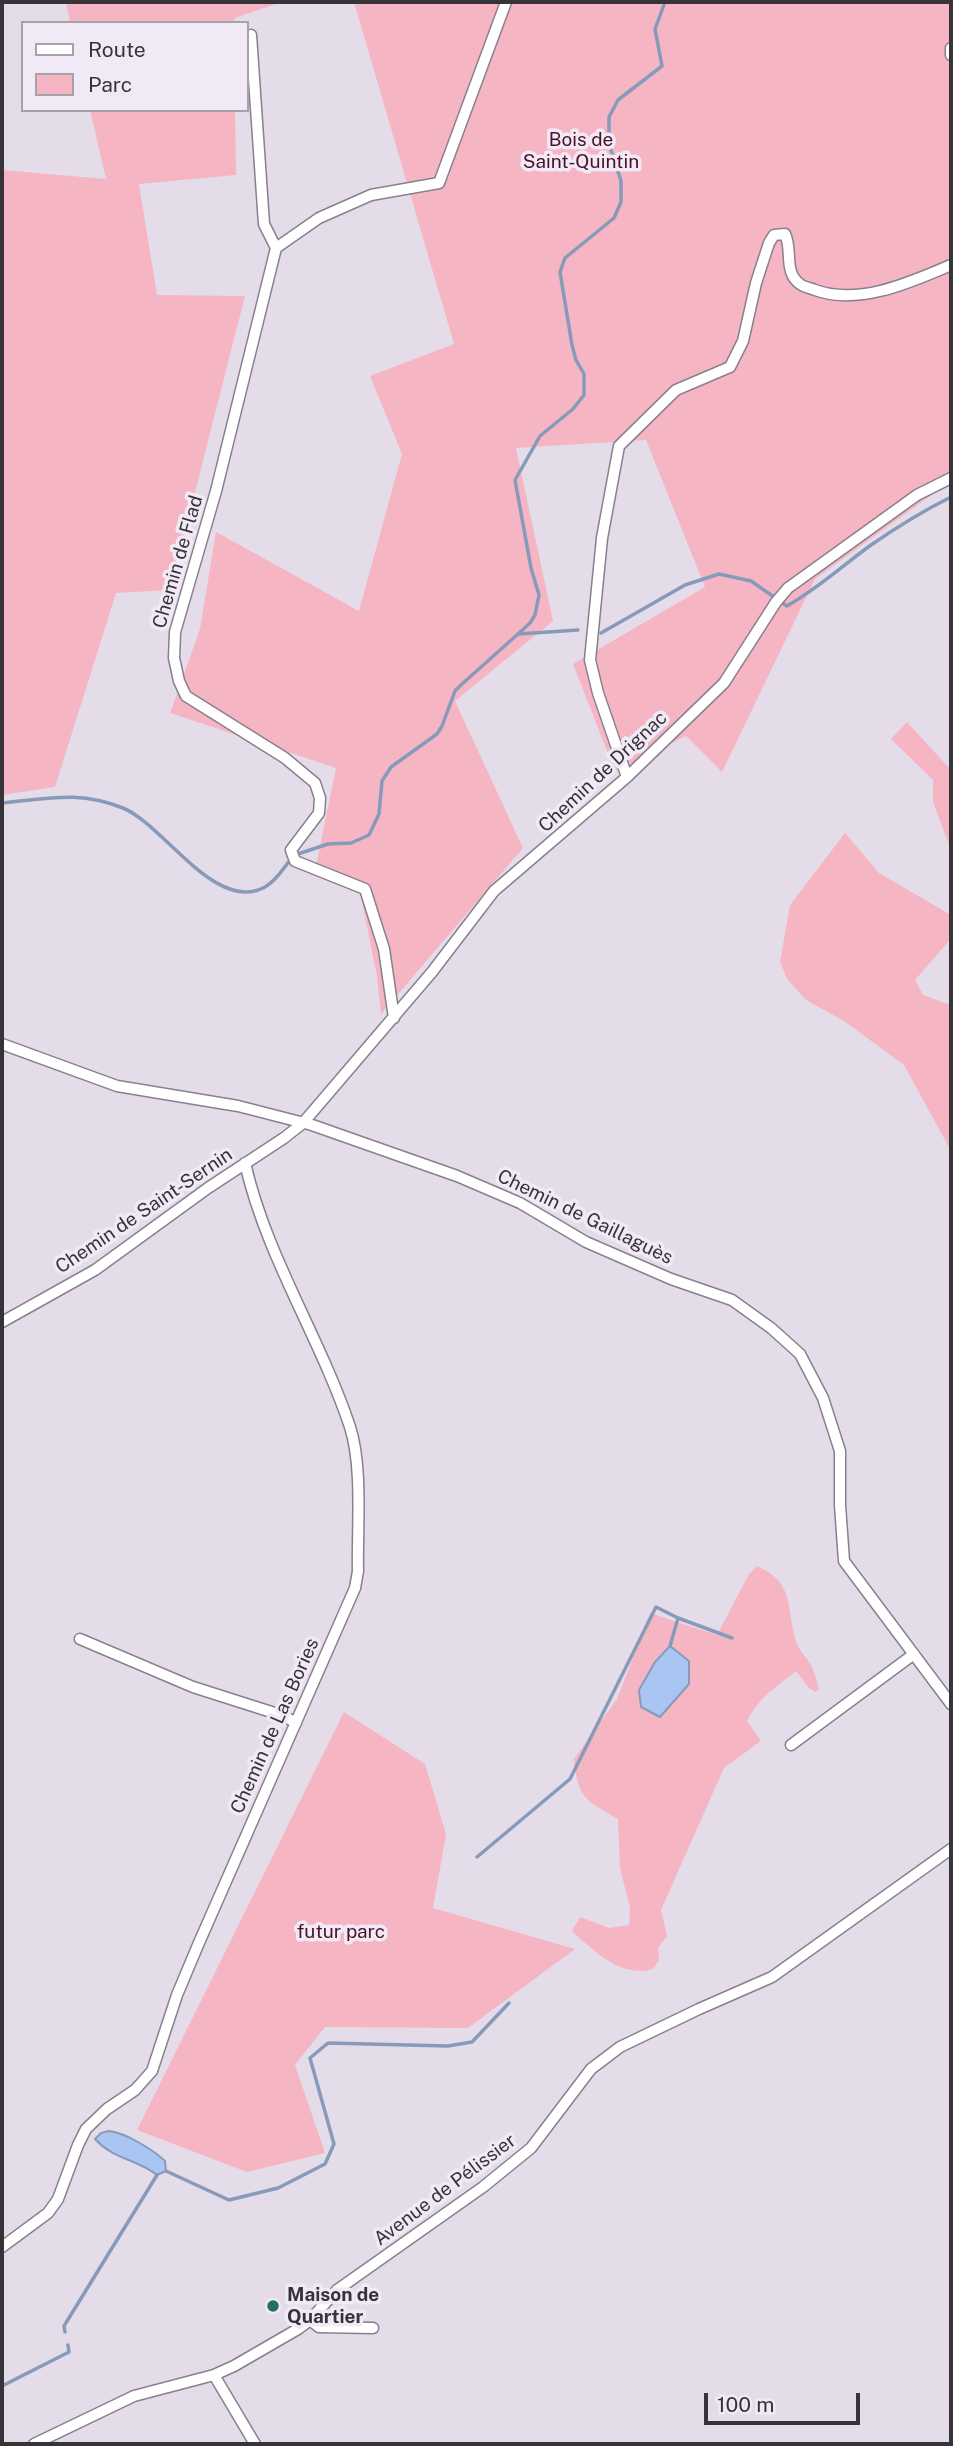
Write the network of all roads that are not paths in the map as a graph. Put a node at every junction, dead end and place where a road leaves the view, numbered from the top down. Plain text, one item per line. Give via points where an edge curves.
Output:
1 (506, 2) edge
2 (251, 35) dead end
3 (951, 48) edge
4 (951, 55) edge
5 (276, 248) junction
6 (951, 265) edge
7 (951, 478) edge
8 (627, 777) junction
9 (394, 1018) junction
10 (2, 1044) edge
11 (303, 1123) junction
12 (245, 1163) junction
13 (2, 1322) edge
14 (80, 1639) dead end
15 (914, 1654) junction
16 (951, 1704) edge
17 (296, 1723) junction
18 (791, 1745) dead end
19 (951, 1849) edge
20 (2, 2247) edge
21 (310, 2320) junction
22 (373, 2329) dead end
23 (214, 2375) junction
24 (34, 2444) edge
25 (255, 2444) edge

1 - 5 street via 439,183 371,195 319,218
2 - 5 street via 264,223
3 - 4 street
5 - 9 street, Chemin de Flad via 216,491 174,632 174,658 186,696 285,758 315,783 319,813 291,850 295,861 365,889 384,949
6 - 8 street via 913,282 858,295 826,294 799,284 789,268 785,234 774,235 756,283 743,341 730,367 676,390 619,446 602,538 590,660
7 - 8 street, Chemin de Drignac via 917,495 779,598 724,683
8 - 9 street, Chemin de Drignac via 495,891
9 - 11 street, Chemin de Drignac
10 - 11 street, Chemin de Gaillaguès via 117,1086 238,1106
11 - 12 street, Chemin de Saint-Sernin
11 - 15 street, Chemin de Gaillaguès via 457,1175 520,1203 586,1242 732,1300 771,1328 800,1354 823,1398 841,1451 844,1560
12 - 13 street, Chemin de Saint-Sernin via 95,1270
12 - 17 street, Chemin de Las Bories via 271,1245 351,1429 357,1466 355,1588
14 - 17 street
15 - 16 street, Chemin de Gaillaguès
15 - 18 street
17 - 20 street, Chemin de Las Bories via 177,1995 152,2071 86,2129 48,2213
19 - 21 street, Avenue de Pélissier via 772,1977 699,2008 602,2059 531,2148 337,2290
21 - 22 street via 319,2327
21 - 23 street, Avenue de Pélissier
23 - 24 street, Avenue de Pélissier via 134,2396
23 - 25 street

